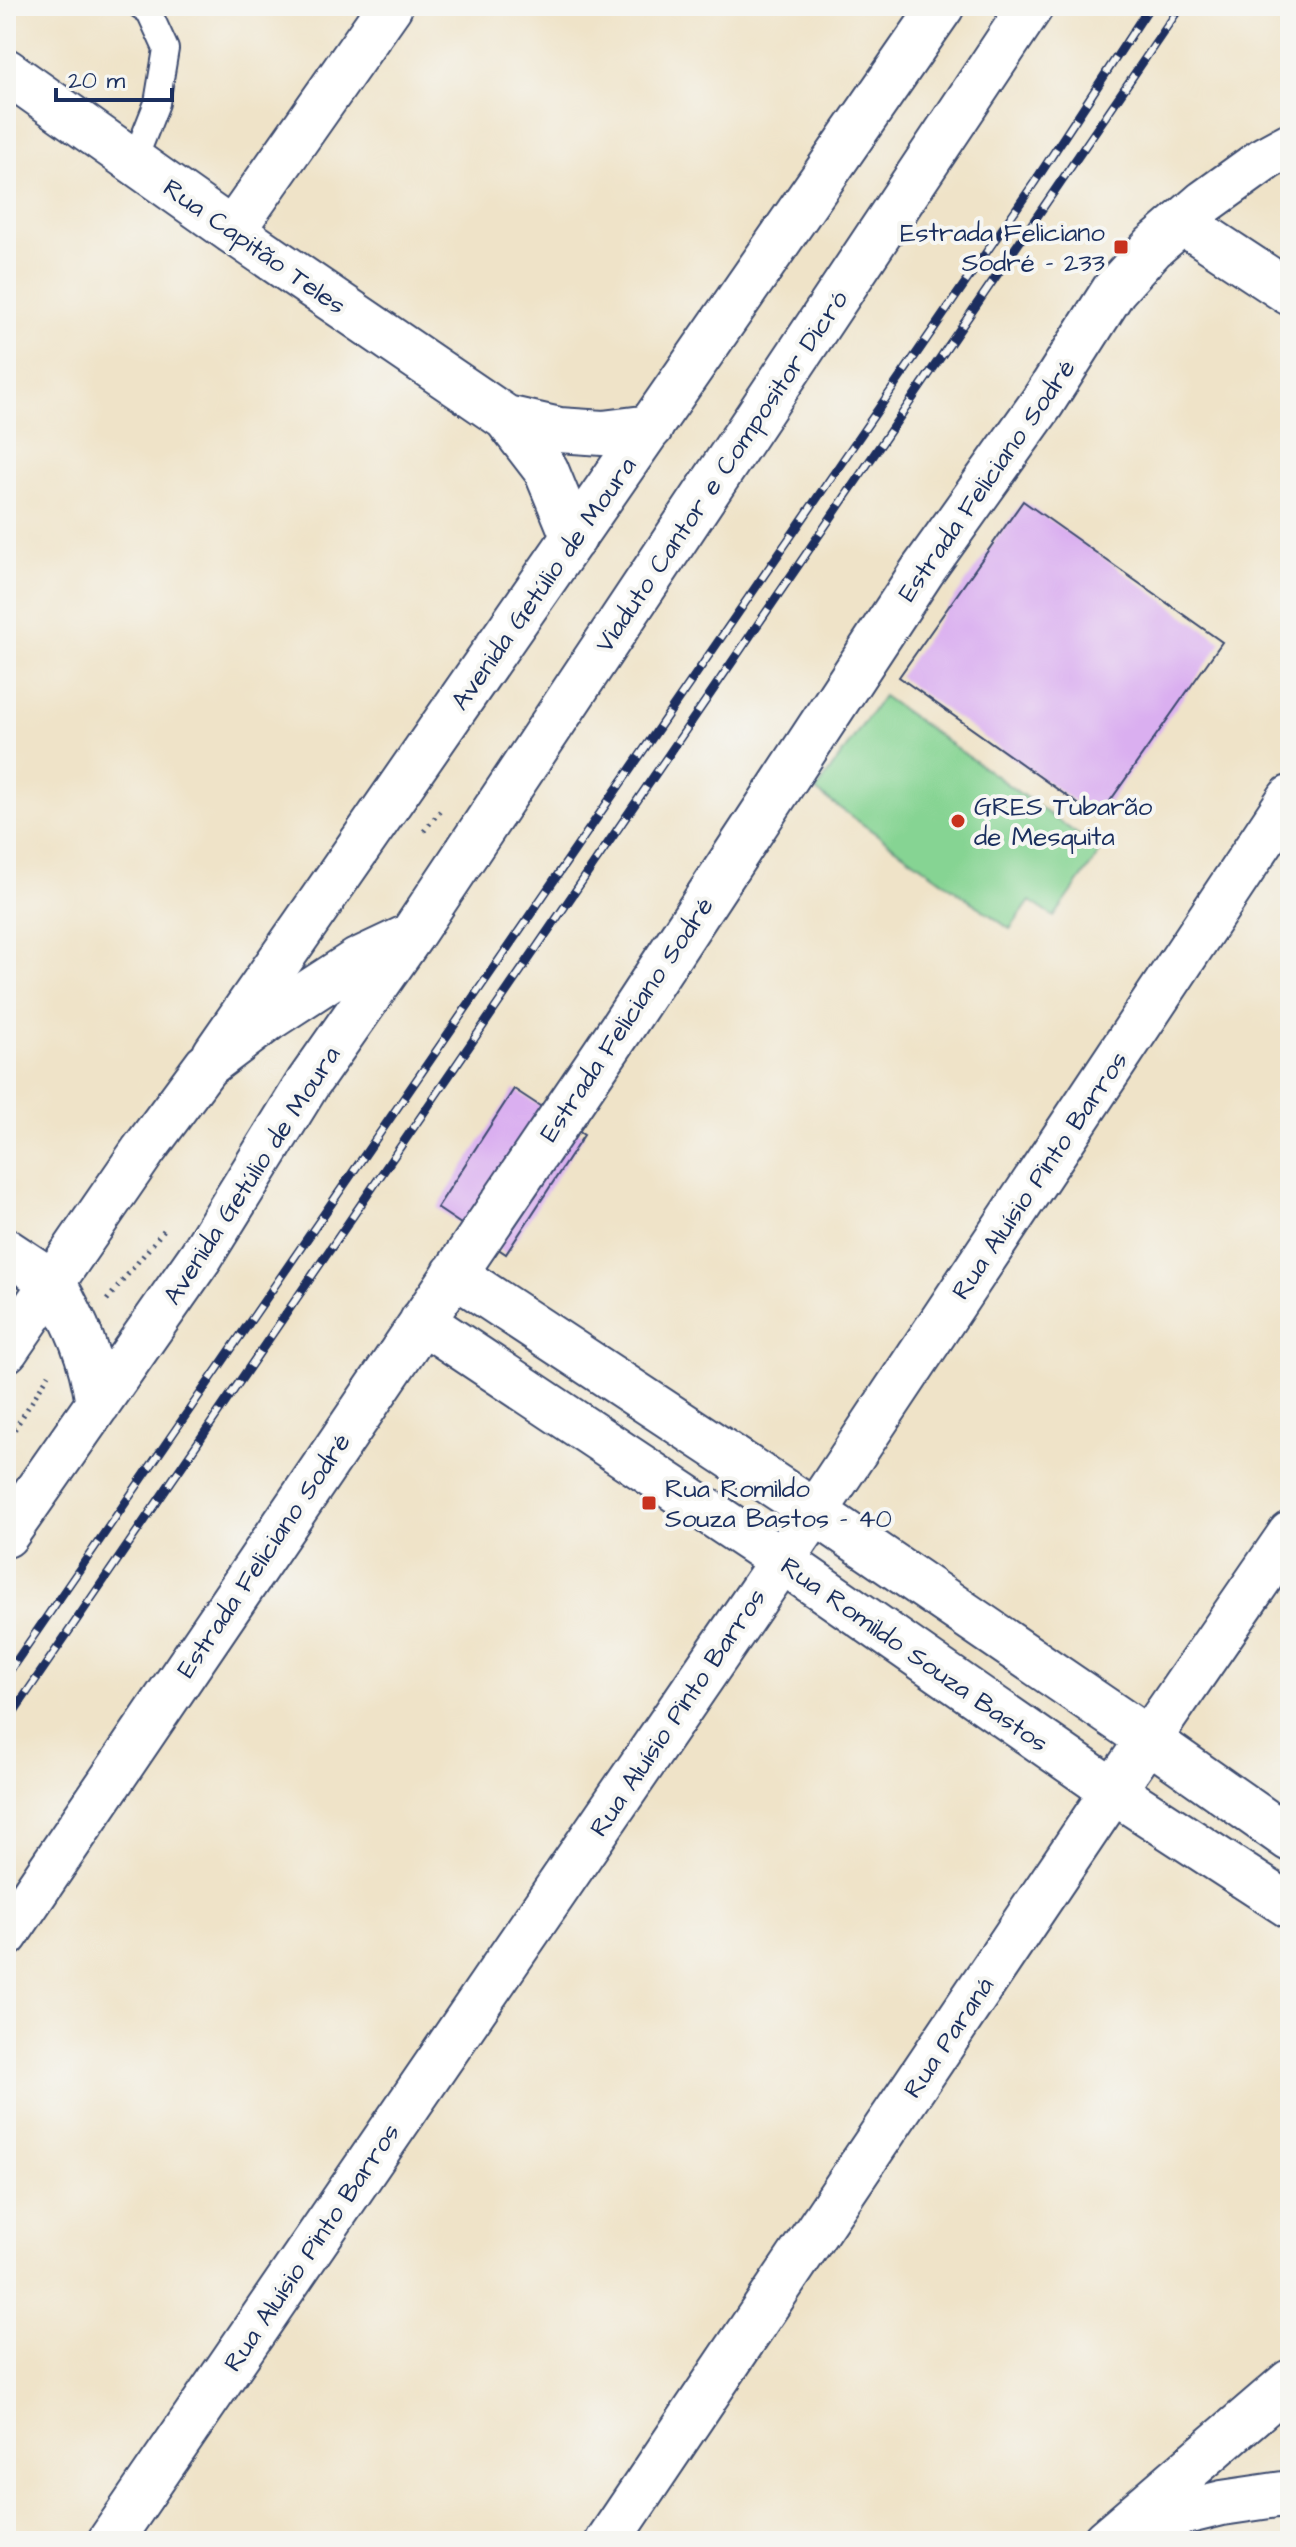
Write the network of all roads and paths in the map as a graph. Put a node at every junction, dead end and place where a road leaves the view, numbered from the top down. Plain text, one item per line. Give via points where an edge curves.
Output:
1 (140, 6) edge
2 (390, 6) edge
3 (942, 6) edge
4 (1031, 6) edge
5 (6, 71) edge
6 (1290, 145) edge
7 (134, 161) junction
8 (1182, 222) junction
9 (232, 231) junction
10 (1290, 293) edge
11 (506, 418) junction
12 (651, 427) junction
13 (574, 538) junction
14 (1290, 798) edge
15 (411, 936) junction
16 (206, 1066) junction
17 (6, 1251) edge
18 (454, 1274) junction
19 (53, 1282) junction
20 (422, 1321) junction
21 (6, 1350) edge
22 (98, 1404) junction
23 (815, 1512) junction
24 (1290, 1534) edge
25 (6, 1535) edge
26 (781, 1560) junction
27 (1149, 1740) junction
28 (1113, 1791) junction
29 (1290, 1839) edge
30 (1290, 1906) edge
31 (6, 1935) edge
32 (1290, 2382) edge
33 (1290, 2493) edge
34 (1112, 2535) edge
35 (110, 2541) edge
36 (608, 2541) edge

1 - 7 lane via 149,12 166,49 157,103
2 - 9 main road
3 - 12 main road, Avenida Getúlio de Moura
4 - 15 main road, Viaduto Cantor e Compositor Dicró
5 - 7 main road, Rua Capitão Teles
6 - 8 main road, Estrada Feliciano Sodré via 1234,180
7 - 9 main road, Rua Capitão Teles
8 - 10 main road
8 - 18 main road, Estrada Feliciano Sodré via 1114,290
9 - 11 main road, Rua Capitão Teles
11 - 12 main road, Rua Capitão Teles via 603,433
11 - 13 main road, Rua Capitão Teles via 546,470
12 - 13 main road, Avenida Getúlio de Moura
13 - 16 main road, Avenida Getúlio de Moura
14 - 23 main road, Rua Aluísio Pinto Barros
15 - 16 main road, Avenida Getúlio de Moura via 357,961
15 - 22 main road, Avenida Getúlio de Moura
16 - 19 main road, Avenida Getúlio de Moura
17 - 19 main road
18 - 20 main road, Estrada Feliciano Sodré
18 - 23 main road
19 - 21 main road, Avenida Getúlio de Moura
19 - 22 main road via 81,1333
20 - 26 main road, Rua Romildo Souza Bastos
20 - 31 main road, Estrada Feliciano Sodré
22 - 25 main road, Avenida Getúlio de Moura
23 - 26 main road, Rua Aluísio Pinto Barros
23 - 27 main road
24 - 27 main road, Rua Paraná
26 - 28 main road, Rua Romildo Souza Bastos
26 - 35 main road, Rua Aluísio Pinto Barros
27 - 28 main road, Rua Paraná
27 - 29 main road
28 - 30 main road, Rua Romildo Souza Bastos
28 - 36 main road, Rua Paraná
32 - 34 main road
33 - 34 main road via 1222,2503

